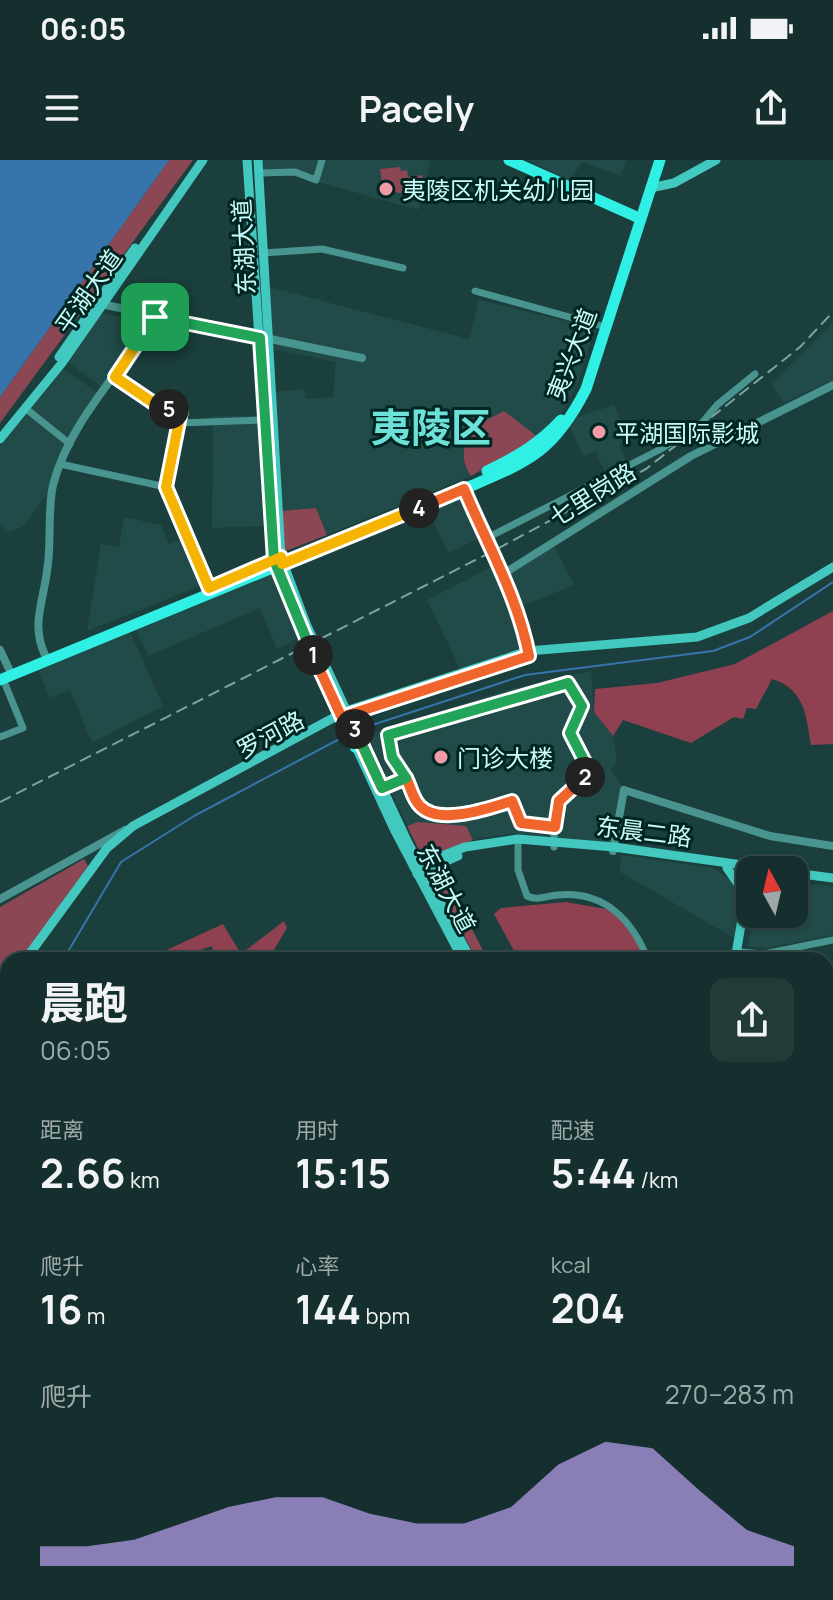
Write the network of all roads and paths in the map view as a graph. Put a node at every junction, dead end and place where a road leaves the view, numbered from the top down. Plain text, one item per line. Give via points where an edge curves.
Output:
1 (200, 160) edge
2 (247, 160) edge
3 (258, 160) edge
4 (322, 160) edge
5 (509, 160) edge
6 (652, 160) edge
7 (660, 160) edge
8 (716, 160) edge
9 (259, 173) junction
10 (650, 188) junction
11 (637, 217) junction
12 (263, 253) junction
13 (403, 268) dead end
14 (475, 291) dead end
15 (99, 304) junction
16 (155, 317) junction
17 (602, 326) junction
18 (264, 338) junction
19 (362, 358) dead end
20 (755, 374) dead end
21 (115, 377) junction
22 (833, 385) edge
23 (25, 408) junction
24 (264, 420) junction
25 (179, 423) junction
26 (0, 430) edge
27 (0, 439) edge
28 (70, 444) junction
29 (60, 464) junction
30 (166, 487) junction
31 (464, 489) junction
32 (485, 539) junction
33 (278, 562) junction
34 (833, 567) edge
35 (503, 574) junction
36 (209, 588) junction
37 (0, 650) edge
38 (528, 654) junction
39 (45, 655) junction
40 (3, 675) edge
41 (344, 714) junction
42 (0, 737) edge
43 (358, 746) junction
44 (406, 778) junction
45 (382, 788) junction
46 (133, 826) junction
47 (555, 827) junction
48 (518, 842) junction
49 (554, 844) junction
50 (833, 846) edge
51 (614, 849) junction
52 (78, 856) junction
53 (736, 867) edge
54 (727, 868) junction
55 (736, 868) edge
56 (419, 869) junction
57 (91, 870) junction
58 (808, 877) edge
59 (736, 879) edge
60 (833, 880) edge
61 (0, 899) edge
62 (744, 928) edge
63 (833, 940) edge
64 (34, 952) edge
65 (34, 952) edge
66 (459, 952) edge
67 (466, 952) edge
68 (644, 952) edge
69 (740, 952) edge
70 (774, 952) edge

1 - 15 main road, 平湖大道
2 - 18 main road, 东湖大道
3 - 9 main road, 东湖大道
4 - 9 street via 316,180 295,172
5 - 11 main road
6 - 11 main road, 夷兴大道
7 - 10 main road, 夷兴大道
8 - 10 main road via 674,183
9 - 12 main road, 东湖大道
10 - 11 main road, 夷兴大道
11 - 17 main road, 夷兴大道
11 - 31 main road, 夷兴大道 via 586,389 570,419 532,459
12 - 13 street via 322,249
12 - 18 main road, 东湖大道
14 - 17 street
15 - 16 street
15 - 23 main road, 平湖大道
15 - 26 main road, 平湖大道
16 - 18 street
16 - 21 street
17 - 33 main road, 夷兴大道 via 582,387 542,440 467,481
18 - 19 street
18 - 24 main road, 东湖大道
18 - 33 main road, 东湖大道
20 - 32 street via 702,423 661,449
21 - 25 street via 155,404 181,411
21 - 28 street
22 - 35 street, 七里岗路 via 691,456
23 - 27 main road, 平湖大道
23 - 28 street
24 - 25 street
24 - 33 main road, 东湖大道
25 - 30 street
28 - 29 street
29 - 30 street
29 - 39 street via 36,635
30 - 36 street
31 - 32 street
31 - 33 main road, 夷兴大道
32 - 35 street
33 - 36 main road, 夷兴大道
33 - 40 main road, 夷兴大道
33 - 41 main road, 东湖大道
34 - 38 main road, 罗河路 via 752,622 699,641
35 - 38 street
36 - 39 main road, 夷兴大道
37 - 40 street
38 - 41 main road, 罗河路
39 - 40 main road, 夷兴大道
40 - 42 street via 23,728
41 - 43 main road, 东湖大道
41 - 46 main road, 罗河路
41 - 64 main road, 罗河路 via 124,840
43 - 45 main road, 东湖大道
43 - 56 main road, 东湖大道
44 - 45 street
44 - 47 street via 419,806 429,813 469,814 512,801 521,823
44 - 47 street via 392,757 388,735 568,683 582,706 570,733 588,768 583,781 559,801
45 - 56 main road, 东湖大道
46 - 52 street, 罗河路
46 - 57 main road, 罗河路
47 - 49 street
48 - 49 main road, 东晨二路
48 - 56 main road, 东晨二路
48 - 68 street via 518,870 527,896 580,895 613,907
49 - 51 main road, 东晨二路
50 - 51 street via 770,836 624,790
51 - 53 main road, 东晨二路
51 - 54 main road, 东晨二路
52 - 57 street via 91,858
52 - 61 street, 罗河路
54 - 55 main road, 东晨二路
54 - 59 main road
56 - 66 main road, 东湖大道
56 - 67 main road, 东湖大道
57 - 65 main road, 罗河路
58 - 60 main road
62 - 69 main road
63 - 70 street

